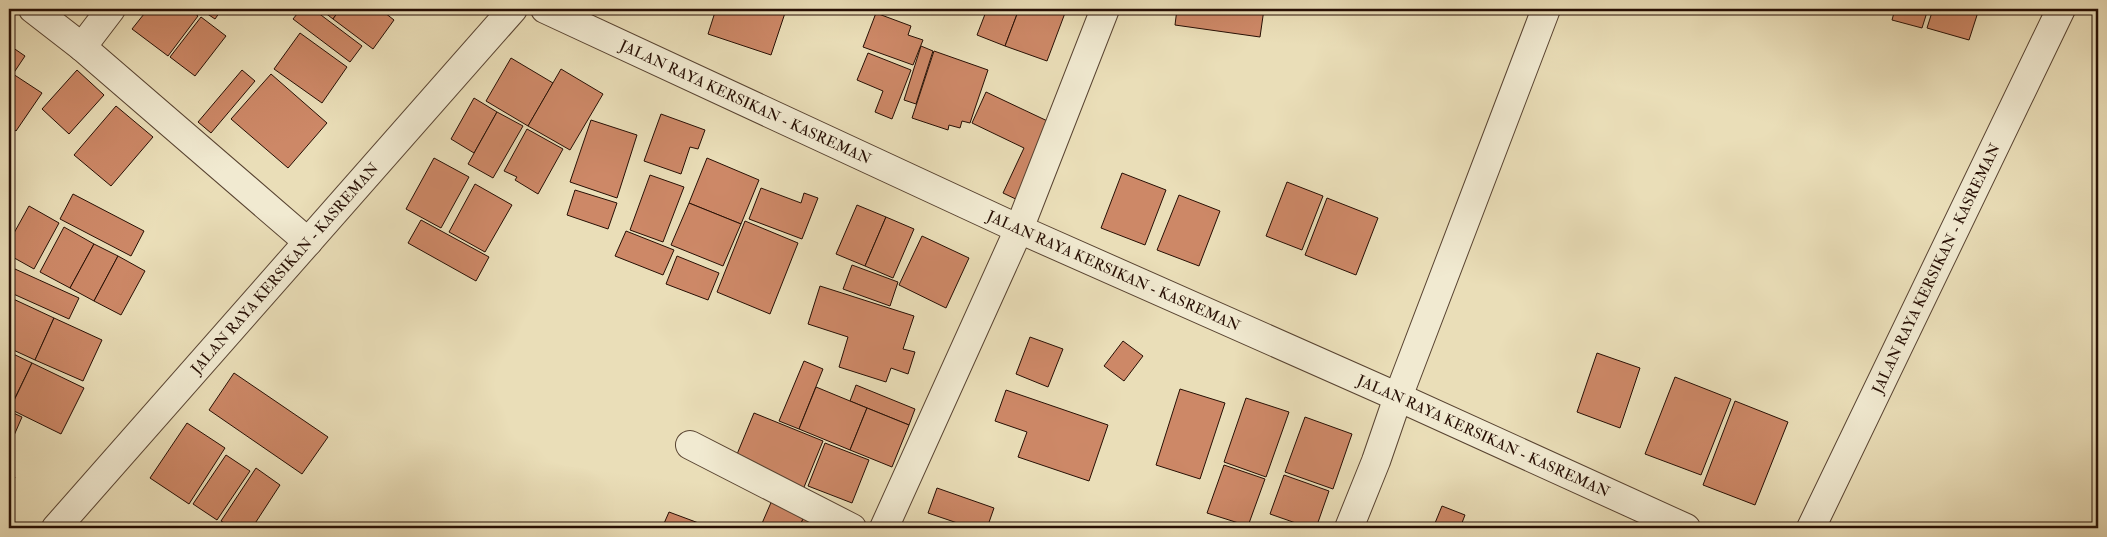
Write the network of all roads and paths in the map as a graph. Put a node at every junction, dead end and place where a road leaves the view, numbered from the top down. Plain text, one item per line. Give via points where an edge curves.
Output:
1 (33, 9) edge
2 (111, 9) edge
3 (513, 9) edge
4 (545, 9) edge
5 (1105, 9) edge
6 (1546, 9) edge
7 (2061, 9) edge
8 (82, 47) junction
9 (1019, 229) junction
10 (308, 242) junction
11 (1398, 397) junction
12 (690, 445) dead end
13 (56, 528) edge
14 (852, 528) edge
15 (884, 528) edge
16 (1349, 528) edge
17 (1686, 528) edge
18 (1812, 528) edge

1 - 8 street
2 - 8 street
3 - 10 street, JALAN RAYA KERSIKAN - KASREMAN
4 - 9 street, JALAN RAYA KERSIKAN - KASREMAN
5 - 9 street
6 - 11 street
7 - 18 street, JALAN RAYA KERSIKAN - KASREMAN
8 - 10 street
9 - 11 street, JALAN RAYA KERSIKAN - KASREMAN
9 - 15 street
10 - 13 street, JALAN RAYA KERSIKAN - KASREMAN
11 - 16 street
11 - 17 street, JALAN RAYA KERSIKAN - KASREMAN
12 - 14 street

